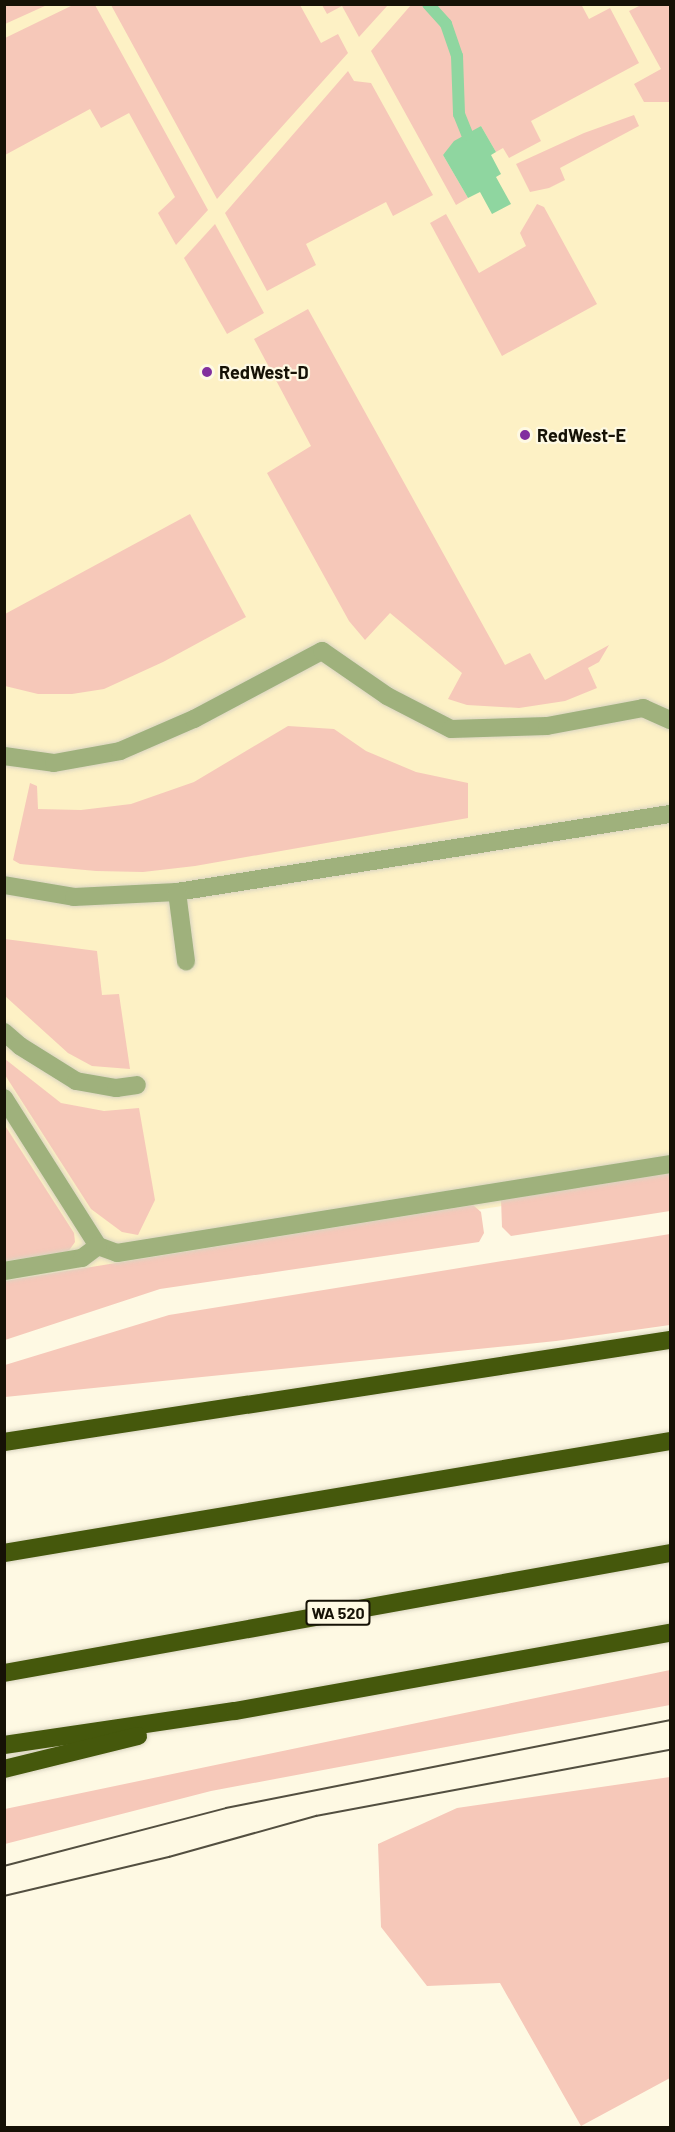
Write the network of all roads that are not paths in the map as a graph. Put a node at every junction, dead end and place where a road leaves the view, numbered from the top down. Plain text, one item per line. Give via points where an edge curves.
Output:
1 (669, 716) edge
2 (4, 756) edge
3 (670, 814) edge
4 (4, 885) edge
5 (177, 892) junction
6 (186, 961) dead end
7 (4, 1032) edge
8 (137, 1085) dead end
9 (4, 1098) edge
10 (670, 1164) edge
11 (98, 1246) junction
12 (4, 1271) edge
13 (670, 1340) edge
14 (670, 1441) edge
15 (4, 1442) edge
16 (4, 1553) edge
17 (670, 1553) edge
18 (670, 1634) edge
19 (4, 1673) edge
20 (235, 1711) junction
21 (4, 1745) edge
22 (4, 1769) edge

1 - 2 lane via 643,708 547,726 451,729 387,696 322,651 194,719 120,751 54,763
3 - 5 lane
4 - 5 lane via 74,897
5 - 6 lane
7 - 8 lane via 76,1082 116,1088
9 - 11 lane
10 - 11 lane via 117,1253
11 - 12 lane via 82,1258
13 - 15 highway
14 - 16 highway
17 - 19 highway, WA 520
18 - 20 highway
20 - 21 highway
20 - 22 highway

